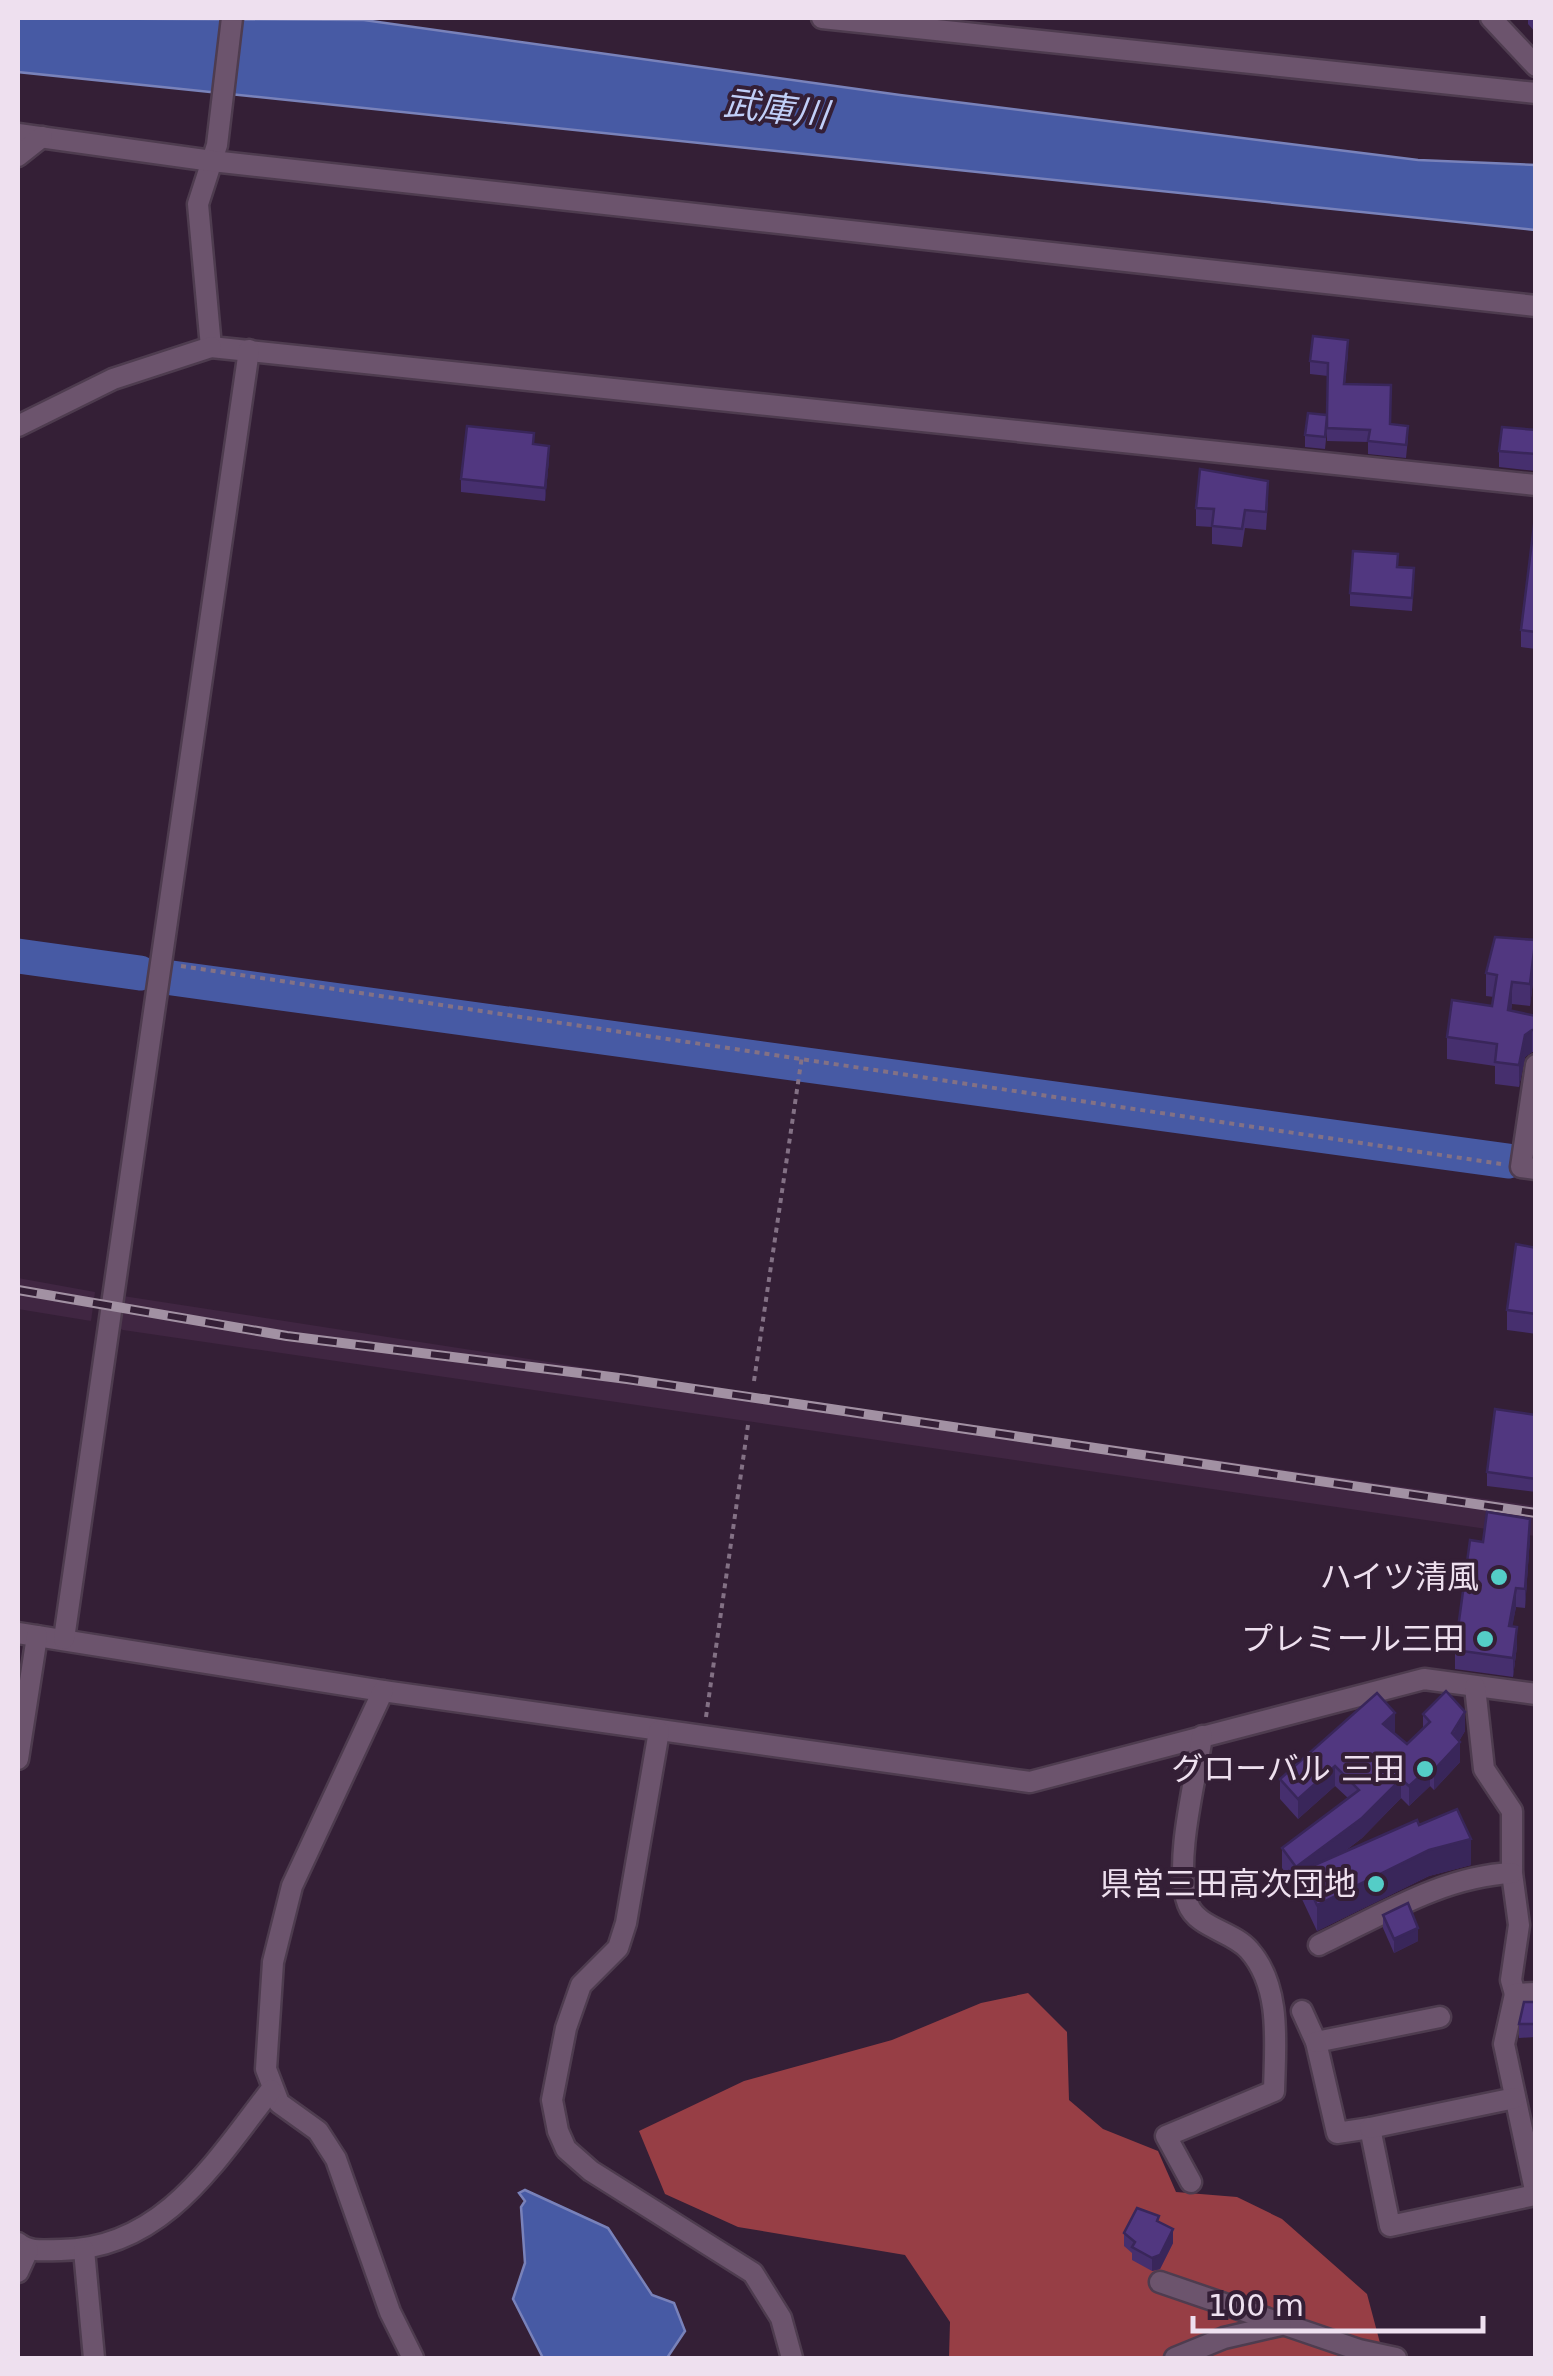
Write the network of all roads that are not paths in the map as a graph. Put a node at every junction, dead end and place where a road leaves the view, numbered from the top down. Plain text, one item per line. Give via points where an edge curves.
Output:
1 (232, 18) edge
2 (822, 18) edge
3 (1491, 18) edge
4 (1536, 66) edge
5 (1536, 93) edge
6 (18, 134) edge
7 (42, 137) junction
8 (215, 153) junction
9 (18, 156) edge
10 (1536, 306) edge
11 (210, 346) junction
12 (249, 350) junction
13 (18, 426) edge
14 (1536, 485) edge
15 (1536, 1064) edge
16 (1528, 1168) edge
17 (27, 1634) edge
18 (64, 1639) junction
19 (1475, 1686) junction
20 (382, 1690) junction
21 (1536, 1694) edge
22 (20, 1722) edge
23 (659, 1731) junction
24 (1202, 1736) junction
25 (18, 1759) edge
26 (1512, 1874) junction
27 (1318, 1945) dead end
28 (1525, 1994) edge
29 (1302, 2011) dead end
30 (1440, 2017) dead end
31 (1316, 2042) junction
32 (271, 2090) junction
33 (1515, 2098) junction
34 (1370, 2128) junction
35 (1191, 2182) dead end
36 (1536, 2195) edge
37 (23, 2246) edge
38 (84, 2250) junction
39 (18, 2272) edge
40 (1160, 2282) dead end
41 (1283, 2324) junction
42 (94, 2358) edge
43 (413, 2358) edge
44 (792, 2358) edge
45 (1174, 2358) edge
46 (1396, 2358) edge

1 - 8 street
2 - 5 street
3 - 4 street
6 - 7 street
7 - 8 street
7 - 9 street
8 - 10 street
8 - 11 street via 198,204
11 - 12 street
11 - 13 street via 113,379
12 - 14 street
12 - 18 street
15 - 16 street
17 - 18 street
17 - 22 street
18 - 20 street
19 - 21 street
19 - 24 street via 1424,1679
19 - 26 street via 1484,1770 1512,1812
20 - 23 street
20 - 32 street via 292,1886 273,1962 266,2069
22 - 25 street
23 - 24 street via 1030,1782
23 - 44 street via 626,1924 618,1948 581,1985 566,2028 552,2100 558,2131 566,2149 591,2170 753,2273 781,2318
24 - 35 street via 1184,1868 1188,1903 1248,1949 1276,2021 1274,2090 1166,2136
26 - 27 street via 1451,1884
26 - 28 street via 1520,1925 1512,1980
28 - 33 street via 1504,2044
29 - 31 street
30 - 31 street
31 - 34 street via 1337,2133
32 - 38 street via 169,2214 130,2236
32 - 43 street via 318,2132 336,2159
33 - 34 street
33 - 36 street
34 - 36 street via 1390,2226
37 - 38 street
37 - 39 street
38 - 42 street
40 - 41 street
41 - 45 street
41 - 46 street

